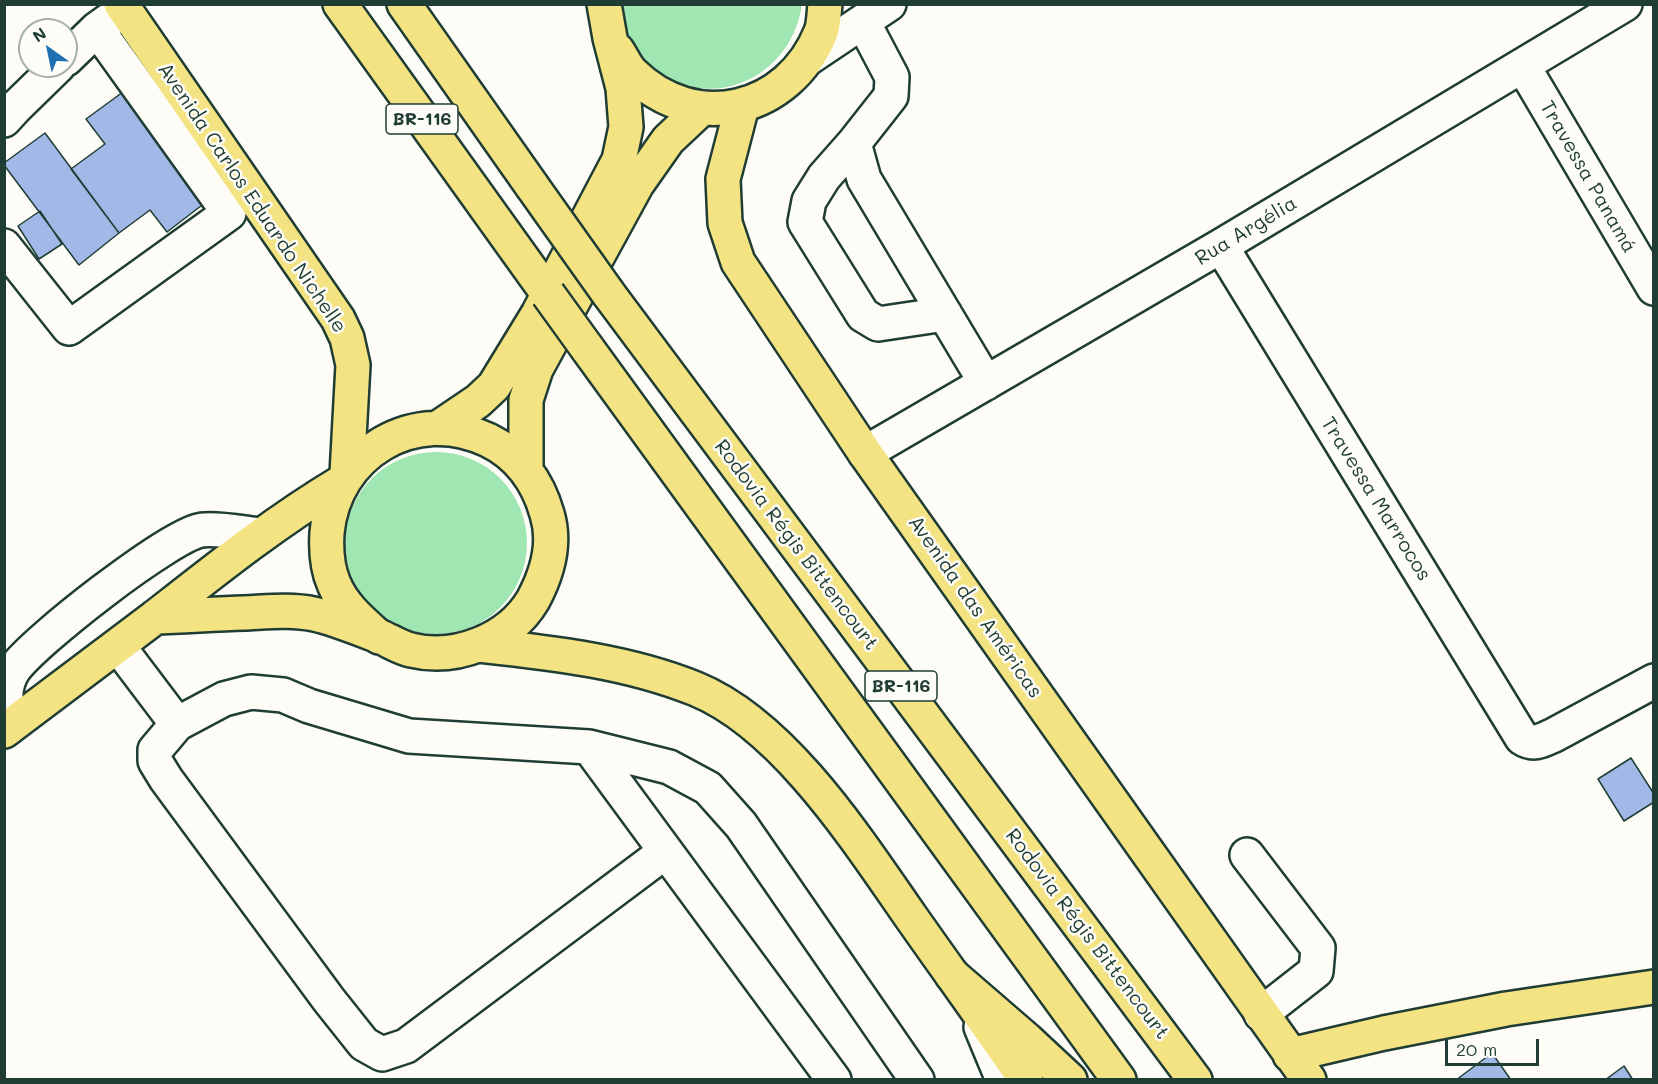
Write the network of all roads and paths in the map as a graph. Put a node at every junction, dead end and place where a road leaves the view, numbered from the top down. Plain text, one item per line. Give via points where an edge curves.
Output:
1 (340, 4) edge
2 (404, 4) edge
3 (604, 4) edge
4 (825, 4) edge
5 (1625, 4) edge
6 (123, 7) edge
7 (876, 13) edge
8 (97, 29) junction
9 (610, 38) junction
10 (78, 47) edge
11 (807, 59) junction
12 (1523, 66) junction
13 (46, 78) edge
14 (742, 106) junction
15 (701, 109) junction
16 (4, 120) edge
17 (854, 143) junction
18 (241, 204) junction
19 (4, 246) edge
20 (1221, 246) junction
21 (1653, 288) edge
22 (945, 314) junction
23 (986, 383) junction
24 (438, 428) junction
25 (866, 453) junction
26 (526, 469) junction
27 (345, 478) junction
28 (261, 535) junction
29 (155, 617) junction
30 (379, 637) junction
31 (479, 645) junction
32 (118, 646) junction
33 (1653, 681) edge
34 (177, 724) junction
35 (6, 730) edge
36 (589, 747) junction
37 (665, 852) junction
38 (1247, 855) dead end
39 (952, 975) junction
40 (1653, 987) edge
41 (972, 1003) junction
42 (1262, 1014) junction
43 (1299, 1067) edge
44 (834, 1080) edge
45 (917, 1080) edge
46 (1003, 1080) edge
47 (1026, 1080) edge
48 (1070, 1080) edge
49 (1119, 1080) edge
50 (1195, 1080) edge

1 - 49 main road, BR-116, bridge
2 - 50 main road, Rodovia Régis Bittencourt / BR-116, bridge via 608,293
3 - 9 main road
4 - 11 main road via 822,30
5 - 12 street, Rua Argélia
6 - 8 street
6 - 18 main road, Avenida Carlos Eduardo Nichelle
7 - 11 street
7 - 17 street via 892,77 891,96
8 - 10 street
8 - 18 street
9 - 15 main road via 631,72 662,97
9 - 24 main road via 623,88 626,127 619,160 538,314 494,386
11 - 14 main road via 775,91
12 - 20 street, Rua Argélia
12 - 21 street, Travessa Panamá
13 - 16 street
14 - 15 main road
14 - 25 main road, Avenida das Américas via 723,179 726,223 738,262
15 - 26 main road via 668,140 637,184 536,369 526,400
17 - 22 street via 864,179
17 - 22 street via 808,201 806,222 863,315 878,324
18 - 19 street via 69,328
18 - 27 main road, Avenida Carlos Eduardo Nichelle via 338,319 347,338 353,365
20 - 23 street, Rua Argélia
20 - 33 street, Travessa Marrocos via 1522,738 1538,742
22 - 23 street
23 - 25 street, Rua Argélia
24 - 26 main road via 471,432 501,447
24 - 27 main road via 412,431 387,440 365,455
25 - 42 main road, Avenida das Américas
26 - 31 main road via 541,495 550,524 550,554 542,583 527,609 506,630
27 - 28 main road
27 - 30 main road via 329,514 326,550 334,584 352,614
28 - 29 main road
28 - 35 street via 201,530 173,542 128,573 33,647 12,672 5,697
29 - 30 main road via 280,611 314,614
29 - 32 main road
30 - 31 main road via 411,650 446,653
31 - 39 main road via 571,655 645,672 698,689 733,710 775,742 845,824
32 - 34 street
32 - 35 main road
34 - 36 street via 224,699 251,692 284,695 409,736
34 - 37 street via 155,750 155,760 166,779 329,1000 364,1044 382,1054 406,1046
36 - 37 street
36 - 45 street via 669,767 708,788 741,825
37 - 44 street
38 - 42 street via 1318,948 1316,971
39 - 41 main road
39 - 48 main road
40 - 43 main road via 1506,1009 1384,1033
41 - 46 street
41 - 47 main road
42 - 43 main road, Avenida das Américas

